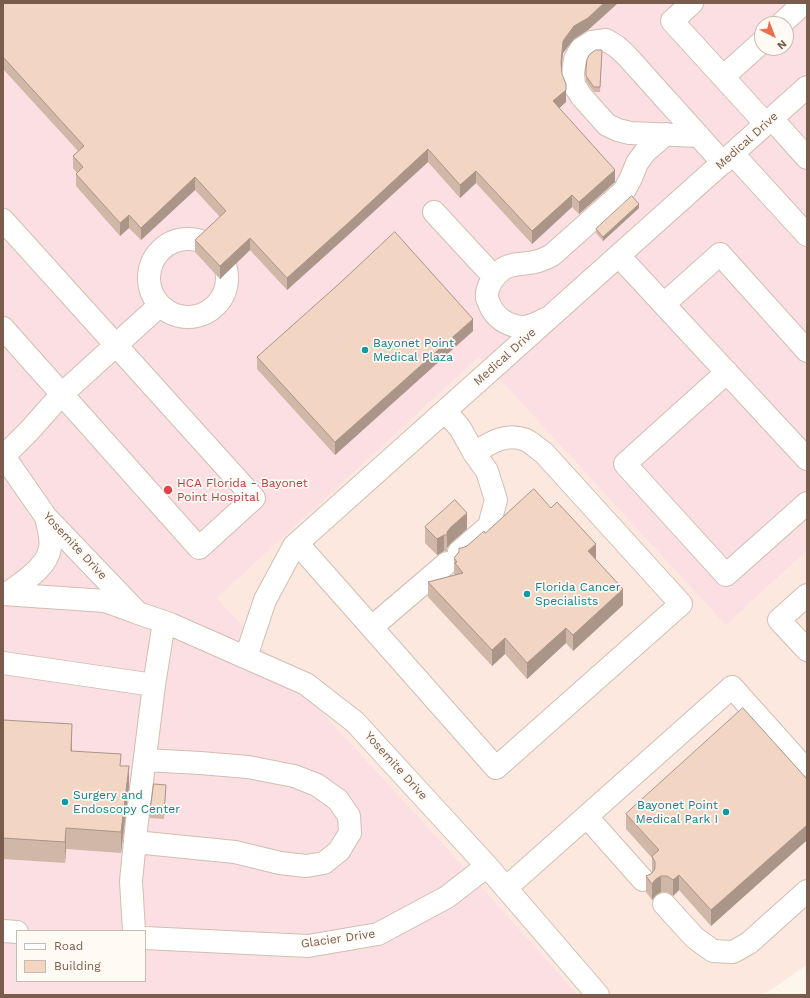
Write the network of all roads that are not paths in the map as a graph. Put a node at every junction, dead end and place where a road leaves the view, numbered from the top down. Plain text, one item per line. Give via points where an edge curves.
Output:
1 (692, 3) edge
2 (804, 3) edge
3 (790, 16) edge
4 (754, 49) edge
5 (723, 77) junction
6 (807, 87) edge
7 (769, 122) junction
8 (666, 134) junction
9 (699, 136) junction
10 (728, 158) junction
11 (807, 158) edge
12 (434, 212) dead end
13 (3, 220) edge
14 (807, 235) edge
15 (619, 256) junction
16 (494, 277) junction
17 (664, 304) junction
18 (159, 306) dead end
19 (551, 316) junction
20 (3, 328) edge
21 (116, 345) junction
22 (807, 351) edge
23 (727, 372) junction
24 (62, 394) junction
25 (445, 411) junction
26 (474, 453) junction
27 (4, 455) edge
28 (807, 459) edge
29 (807, 503) edge
30 (46, 517) junction
31 (297, 543) junction
32 (5, 594) edge
33 (807, 595) edge
34 (138, 613) junction
35 (164, 622) junction
36 (372, 627) junction
37 (807, 650) edge
38 (246, 657) junction
39 (3, 663) edge
40 (154, 685) junction
41 (145, 760) junction
42 (807, 771) edge
43 (587, 817) junction
44 (135, 842) junction
45 (487, 866) junction
46 (643, 880) dead end
47 (506, 888) junction
48 (807, 891) edge
49 (664, 904) dead end
50 (134, 930) edge
51 (3, 932) edge
52 (16, 932) edge
53 (146, 938) edge
54 (598, 995) edge

1 - 5 street via 672,21
2 - 3 street
4 - 5 street
5 - 7 street
6 - 7 street, Medical Drive
7 - 10 street, Medical Drive
7 - 11 street
8 - 9 street
8 - 9 street via 630,133 607,124 574,85 575,59 581,49 592,42 606,40 616,46
8 - 16 street via 636,163 624,191 552,255 543,260 503,268
9 - 10 street
10 - 14 street
10 - 15 street, Medical Drive
12 - 16 street
13 - 21 street
15 - 17 street
15 - 19 street, Medical Drive
16 - 19 street via 487,298 491,310 499,318 523,327
17 - 22 street via 720,254
17 - 23 street
18 - 21 street
19 - 25 street, Medical Drive
20 - 24 street
21 - 24 street
21 - 24 street via 254,498 199,548
23 - 28 street
23 - 29 street via 625,464 726,575
24 - 27 street
25 - 26 street via 460,428
25 - 31 street, Medical Drive
26 - 36 street via 487,471 496,500 488,526
26 - 36 street via 493,441 511,437 527,440 544,453 681,604 496,768
27 - 30 street, Yosemite Drive
30 - 32 street via 50,550 45,561 36,572
30 - 34 street, Yosemite Drive
31 - 36 street
31 - 38 street, Medical Drive via 265,600
32 - 34 street, Yosemite Drive via 105,601
33 - 37 street via 779,620
34 - 35 street, Yosemite Drive
35 - 38 street, Yosemite Drive
35 - 40 street
38 - 45 street, Yosemite Drive via 306,684 355,722
39 - 40 street
40 - 41 street
41 - 44 street
41 - 44 street via 248,767 294,776 317,785 338,800 349,816 350,832 338,851 324,863 306,866 280,863 235,852
42 - 43 street via 732,687
43 - 46 street
43 - 47 street
44 - 50 street via 131,881
45 - 47 street, Yosemite Drive
45 - 53 street, Glacier Drive via 447,897 378,934 308,946
47 - 54 street, Yosemite Drive
48 - 49 street via 749,943 733,952 713,951 695,938
51 - 52 street

